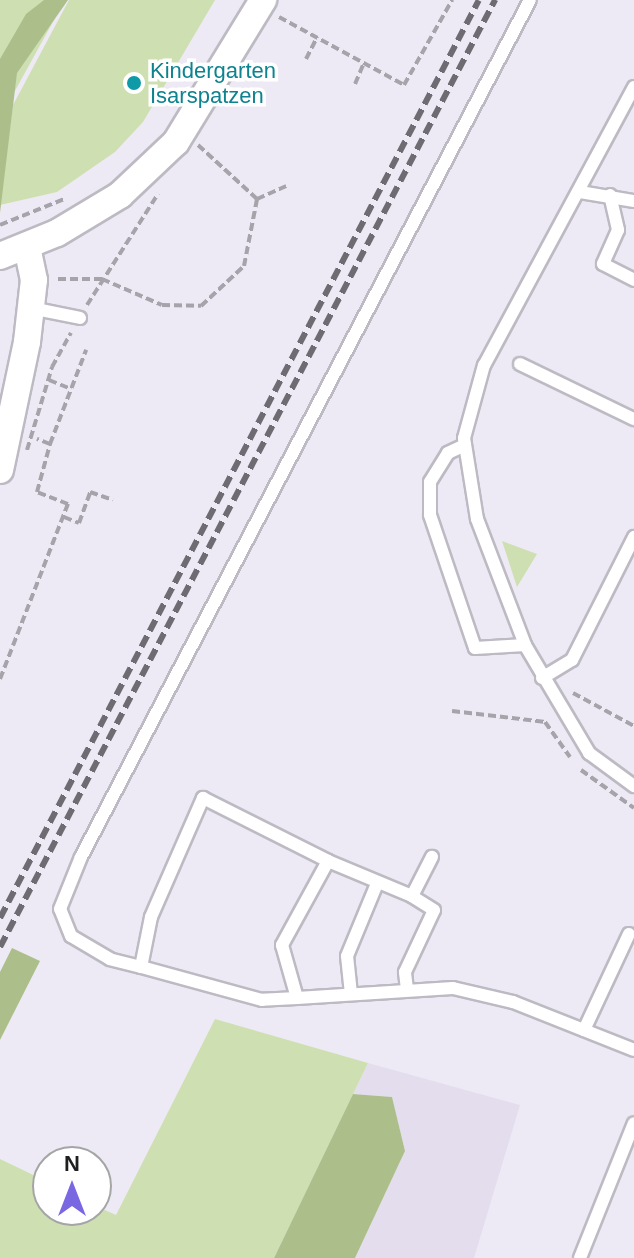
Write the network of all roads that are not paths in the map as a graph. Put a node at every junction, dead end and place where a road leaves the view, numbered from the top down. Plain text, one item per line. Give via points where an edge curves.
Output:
1 (530, 0) edge
2 (261, 3) edge
3 (633, 91) edge
4 (580, 192) junction
5 (610, 195) junction
6 (634, 201) edge
7 (27, 246) junction
8 (0, 256) edge
9 (634, 280) edge
10 (31, 308) junction
11 (80, 318) road end
12 (520, 364) dead end
13 (634, 419) edge
14 (465, 445) junction
15 (1, 468) edge
16 (634, 537) edge
17 (525, 645) junction
18 (542, 678) junction
19 (634, 786) edge
20 (432, 857) dead end
21 (328, 861) junction
22 (376, 886) junction
23 (412, 896) junction
24 (629, 934) dead end
25 (141, 967) junction
26 (407, 989) junction
27 (351, 994) junction
28 (297, 998) junction
29 (584, 1030) junction
30 (634, 1050) edge
31 (634, 1123) edge
32 (580, 1258) edge

1 - 25 lane via 65,891 60,909 71,936
2 - 7 street via 176,142 120,195
3 - 4 lane
4 - 5 lane
4 - 14 lane via 484,365
5 - 6 lane
5 - 9 lane via 618,230 603,264
7 - 8 street
7 - 10 street via 34,280
10 - 11 lane
10 - 15 street
12 - 13 lane
14 - 17 lane via 477,519
14 - 17 lane via 434,475 430,515 475,648
16 - 18 lane via 572,660
17 - 18 lane
18 - 19 lane via 589,753
20 - 23 lane
21 - 22 lane
21 - 25 lane via 203,798 151,917
21 - 28 lane via 282,945
22 - 23 lane
22 - 27 lane via 347,956
23 - 26 lane via 434,910 405,972
24 - 29 lane
25 - 28 lane via 262,1000
26 - 27 lane
26 - 29 lane via 482,993
27 - 28 lane
29 - 30 lane
31 - 32 lane

